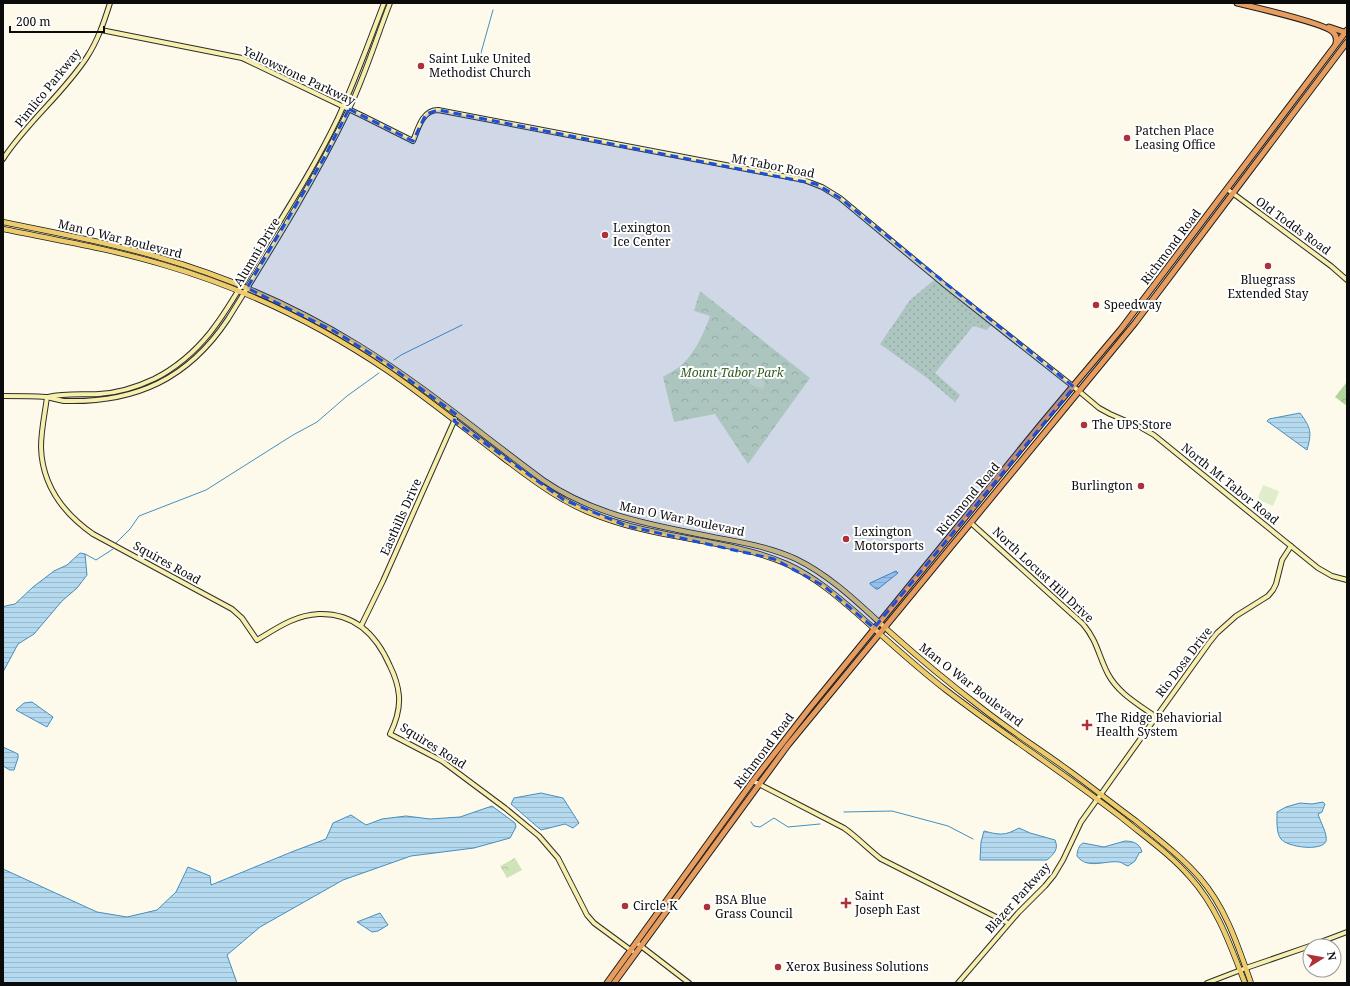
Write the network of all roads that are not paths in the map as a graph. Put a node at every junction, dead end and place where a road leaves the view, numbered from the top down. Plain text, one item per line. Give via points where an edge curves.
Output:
1 (110, 3) edge
2 (384, 3) edge
3 (390, 3) edge
4 (1237, 3) edge
5 (1311, 22) junction
6 (101, 30) junction
7 (1347, 31) edge
8 (1347, 42) edge
9 (1332, 50) junction
10 (1347, 50) edge
11 (1334, 59) junction
12 (343, 107) junction
13 (349, 109) junction
14 (413, 141) joint
15 (3, 159) edge
16 (1227, 189) junction
17 (1233, 194) junction
18 (3, 222) edge
19 (3, 229) edge
20 (1347, 280) edge
21 (241, 286) junction
22 (247, 288) junction
23 (238, 291) junction
24 (244, 294) junction
25 (1074, 387) junction
26 (1080, 392) junction
27 (3, 396) edge
28 (47, 397) junction
29 (457, 415) junction
30 (454, 421) junction
31 (971, 523) junction
32 (1291, 546) junction
33 (1347, 580) edge
34 (879, 622) junction
35 (361, 626) junction
36 (886, 627) junction
37 (874, 628) junction
38 (880, 634) junction
39 (1156, 716) junction
40 (756, 783) junction
41 (1101, 794) junction
42 (1097, 799) junction
43 (1008, 923) junction
44 (1347, 932) edge
45 (1331, 938) edge
46 (639, 944) junction
47 (1302, 949) edge
48 (634, 952) junction
49 (1246, 968) junction
50 (1240, 970) junction
51 (607, 983) edge
52 (614, 983) edge
53 (689, 983) edge
54 (958, 983) edge
55 (1208, 983) edge
56 (1245, 983) edge
57 (1251, 983) edge

1 - 6 street, Pimlico Parkway
2 - 12 street, Alumni Drive
3 - 13 street, Alumni Drive
4 - 5 highway
5 - 7 highway
5 - 9 highway via 1334,32 1336,40
6 - 12 street, Yellowstone Parkway via 242,58
6 - 15 street, Pimlico Parkway via 80,67
7 - 9 highway, Richmond Road
8 - 11 highway, Richmond Road
9 - 16 highway, Richmond Road
10 - 11 highway
11 - 17 highway, Richmond Road
12 - 13 street, Yellowstone Parkway
12 - 21 street, Alumni Drive via 317,159
13 - 14 street, Yellowstone Parkway
13 - 22 street, Alumni Drive via 321,164
14 - 25 street, Mt Tabor Road via 426,114 438,110 816,184 836,195
16 - 17 street, Old Todds Road
16 - 25 highway, Richmond Road via 1138,308
17 - 20 street, Old Todds Road
17 - 26 highway, Richmond Road
18 - 21 main road, Man O War Boulevard via 130,249 182,264
19 - 23 main road, Man O War Boulevard via 130,255 182,270
21 - 22 main road, Man O War Boulevard
21 - 23 street, Alumni Drive
22 - 24 street, Alumni Drive
22 - 29 main road, Man O War Boulevard via 293,309 359,346
23 - 24 main road, Man O War Boulevard
23 - 28 street, Alumni Drive via 219,322 200,345 184,360 159,376 106,393
24 - 28 street, Alumni Drive via 201,353 159,383 134,393 106,399 62,401
24 - 30 main road, Man O War Boulevard via 348,346 409,386
25 - 26 street, Mt Tabor Road
25 - 34 highway, Richmond Road
26 - 31 highway, Richmond Road
26 - 32 street, North Mt Tabor Road via 1104,411 1154,435
27 - 28 street, Alumni Drive
28 - 35 street, Squires Road via 41,446 47,478 63,508 87,530 232,609 242,618 257,640 291,620 310,615 337,616
29 - 30 street, Easthills Drive
29 - 34 main road, Man O War Boulevard via 543,480 585,504 636,521 764,547 795,559 830,581
30 - 35 street, Easthills Drive
30 - 37 main road, Man O War Boulevard via 545,489 581,509 627,526 737,548 774,559 824,586
31 - 36 highway, Richmond Road
31 - 39 street, North Locust Hill Drive via 1083,624 1095,640 1115,685
32 - 33 street, North Mt Tabor Road via 1323,572
32 - 39 street, Rio Dosa Drive via 1282,560 1273,590 1217,633
34 - 36 main road, Man O War Boulevard
34 - 37 highway, Richmond Road
35 - 48 street, Squires Road via 380,646 396,679 399,709 390,734 442,761 536,834 558,858 587,915
36 - 38 highway, Richmond Road
36 - 41 main road, Man O War Boulevard via 978,706
37 - 38 main road, Man O War Boulevard
37 - 40 highway, Richmond Road via 818,697
38 - 40 highway, Richmond Road
38 - 42 main road, Man O War Boulevard via 943,688
39 - 41 street, Rio Dosa Drive
40 - 43 street via 848,830 881,859
40 - 46 highway, Richmond Road
41 - 42 street, Rio Dosa Drive
41 - 49 main road, Man O War Boulevard via 1171,850 1202,881 1227,919
42 - 43 street, Blazer Parkway via 1076,830 1054,875
42 - 50 main road, Man O War Boulevard via 1166,853 1195,882 1218,916
43 - 54 street, Blazer Parkway
44 - 45 street
46 - 48 highway, Richmond Road
46 - 53 street
47 - 49 street
48 - 51 highway, Richmond Road
48 - 52 highway, Richmond Road
49 - 50 street
49 - 57 main road, Man O War Boulevard
50 - 55 street
50 - 56 main road, Man O War Boulevard

